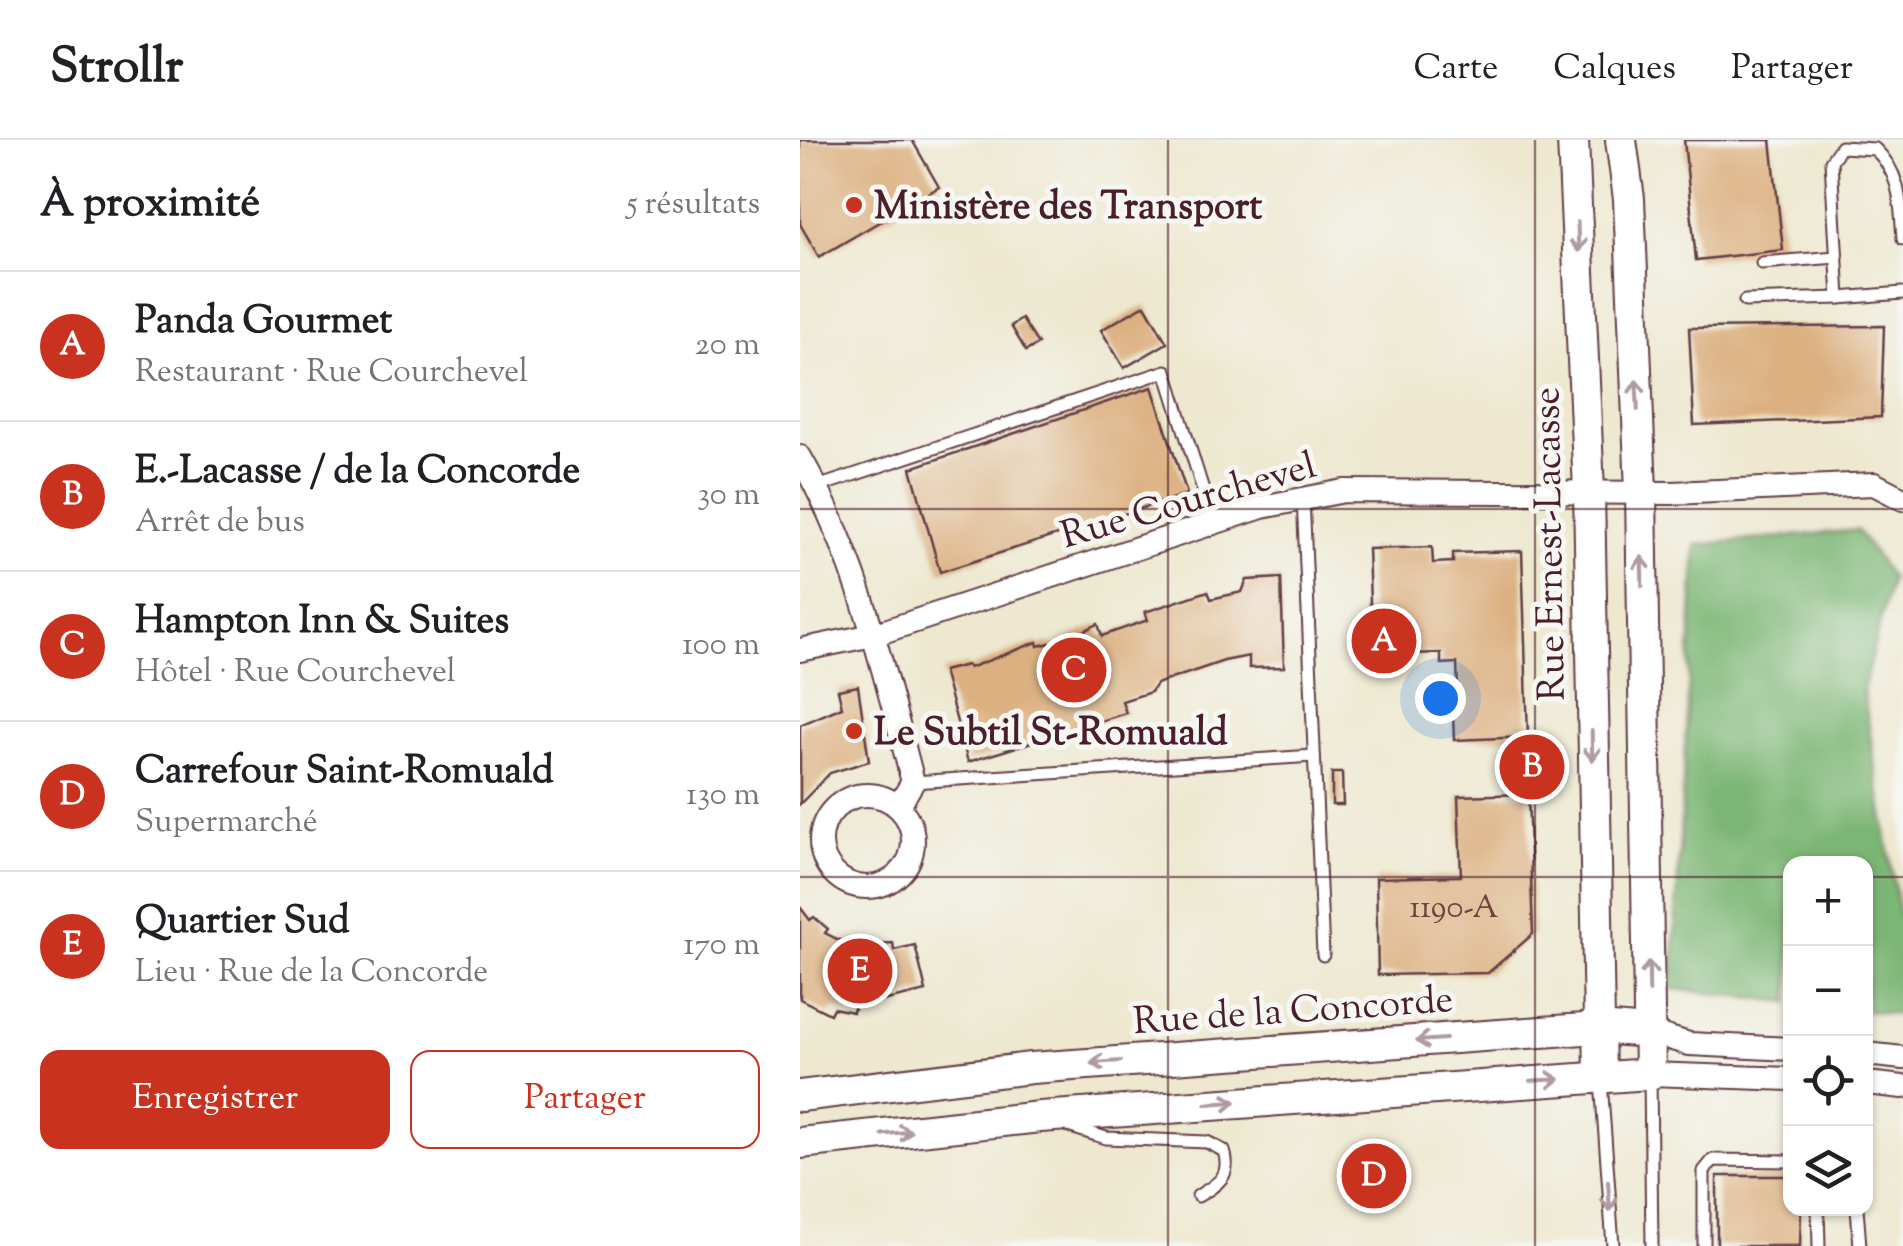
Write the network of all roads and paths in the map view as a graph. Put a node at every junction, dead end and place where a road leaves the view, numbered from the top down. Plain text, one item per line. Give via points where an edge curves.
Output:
1 (1573, 140) edge
2 (1621, 140) edge
3 (1903, 239) edge
4 (1837, 257) junction
5 (1762, 263) dead end
6 (1903, 293) edge
7 (1839, 298) junction
8 (1745, 301) dead end
9 (800, 458) edge
10 (817, 487) junction
11 (1589, 491) junction
12 (1642, 492) junction
13 (1303, 497) junction
14 (1903, 499) edge
15 (1214, 522) junction
16 (873, 635) junction
17 (800, 650) edge
18 (1314, 756) junction
19 (913, 782) junction
20 (898, 805) junction
21 (1323, 955) dead end
22 (1598, 1028) junction
23 (1649, 1032) junction
24 (1783, 1049) edge
25 (1873, 1055) edge
26 (1903, 1058) edge
27 (1650, 1074) junction
28 (1600, 1076) junction
29 (1783, 1079) edge
30 (1873, 1084) edge
31 (1903, 1086) edge
32 (800, 1096) edge
33 (1040, 1117) junction
34 (800, 1144) edge
35 (1783, 1161) edge
36 (1198, 1196) dead end
37 (1818, 1216) edge
38 (1857, 1216) edge
39 (1613, 1246) edge
40 (1652, 1246) edge
41 (1704, 1246) edge
42 (1820, 1246) edge
43 (1860, 1246) edge

1 -> 11 street, Rue Ernest-Lacasse
12 -> 2 street
3 - 4 lane via 1898,178 1886,159 1876,149 1842,147 1831,161
4 - 5 lane
4 - 7 lane
6 - 7 lane
7 - 8 lane
9 - 10 street
10 - 15 lane via 1166,370
10 - 16 street
11 - 12 street, Rue Courchevel
11 - 13 street, Rue Courchevel via 1344,491
11 -> 22 street, Rue Ernest-Lacasse
12 - 14 street, Rue Courchevel via 1874,484
23 -> 12 street
13 - 15 street, Rue Courchevel
13 - 18 lane
15 - 16 street, Rue Courchevel
16 - 17 street, Rue Courchevel
16 - 19 street
18 - 19 lane
18 - 21 lane
19 - 20 street
20 - 20 street via 868,793 837,804 820,833 826,865 850,886 884,886 909,866 915,834
22 - 23 street, Rue de la Concorde
22 - 28 street, Rue Ernest-Lacasse
22 -> 32 street, Rue de la Concorde via 1031,1068
23 - 24 street, Rue de la Concorde via 1689,1044
23 - 27 street
25 - 26 street
27 - 28 street
27 - 29 street
27 - 40 lane
33 -> 28 street
28 -> 39 lane, Rue Ernest-Lacasse
30 - 31 street
34 -> 33 street
33 - 36 lane via 1106,1138 1207,1142 1224,1151 1229,1165 1223,1181
35 - 41 lane via 1713,1160 1704,1171
37 - 42 lane
38 - 43 lane

